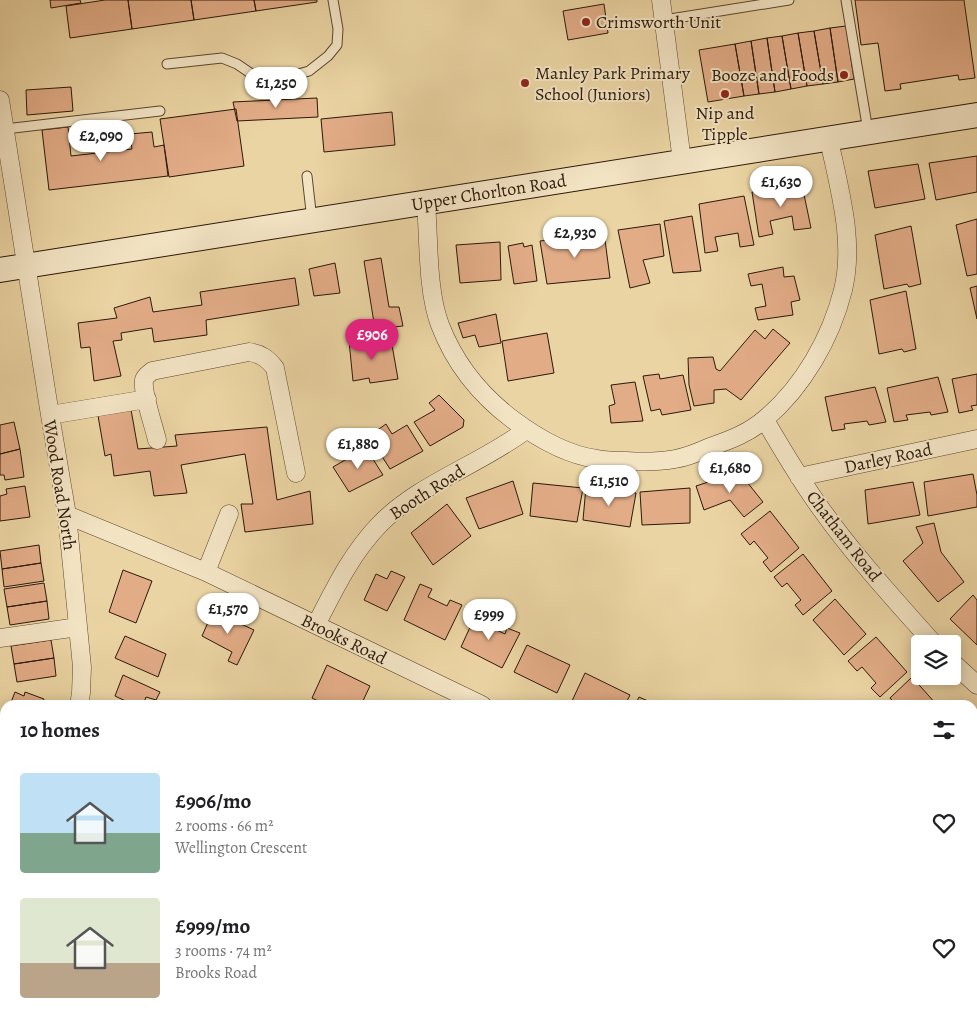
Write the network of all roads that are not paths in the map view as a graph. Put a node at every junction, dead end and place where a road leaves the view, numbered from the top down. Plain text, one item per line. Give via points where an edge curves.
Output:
1 (333, 0) edge
2 (661, 0) edge
3 (789, 0) edge
4 (846, 0) edge
5 (664, 20) junction
6 (167, 64) dead end
7 (0, 100) edge
8 (160, 111) dead end
9 (977, 115) edge
10 (5, 129) junction
11 (868, 133) junction
12 (829, 140) junction
13 (682, 161) junction
14 (306, 176) dead end
15 (426, 203) junction
16 (312, 221) junction
17 (26, 266) junction
18 (0, 270) edge
19 (147, 399) junction
20 (50, 415) junction
21 (764, 420) junction
22 (526, 430) junction
23 (977, 439) edge
24 (157, 440) dead end
25 (296, 473) dead end
26 (799, 477) junction
27 (229, 514) dead end
28 (67, 515) junction
29 (206, 572) junction
30 (316, 625) junction
31 (78, 627) junction
32 (926, 635) edge
33 (0, 638) edge
34 (961, 670) edge
35 (977, 684) edge
36 (80, 700) edge
37 (472, 700) edge

1 - 6 lane via 337,45 309,71 274,78 256,77 222,58
2 - 5 street
3 - 5 lane
4 - 11 lane
5 - 13 street
7 - 10 street, Wood Road North
8 - 10 lane
9 - 11 main road, Upper Chorlton Road
10 - 17 street, Wood Road North
11 - 12 main road, Upper Chorlton Road
12 - 13 main road, Upper Chorlton Road
12 - 21 street via 848,246 843,289 833,323 803,377
13 - 15 main road, Upper Chorlton Road
14 - 16 lane
15 - 16 main road, Upper Chorlton Road
15 - 22 street via 432,291 439,324 455,358 474,384
16 - 17 main road, Upper Chorlton Road
17 - 18 main road, Upper Chorlton Road
17 - 20 street, Wood Road North
19 - 20 street
19 - 24 street
19 - 25 street via 144,381 152,371 249,352 259,354 275,368
20 - 28 street, Wood Road North
21 - 22 street via 737,438 675,459 642,462 596,459 577,454
21 - 26 street, Chatham Road
22 - 30 street, Booth Road via 417,494 380,524 338,582
23 - 26 street, Darley Road
26 - 32 street, Chatham Road via 875,578
27 - 29 street
28 - 29 street, Brooks Road
28 - 31 street, Wood Road North
29 - 30 street, Brooks Road
30 - 37 street, Brooks Road
31 - 33 street
31 - 36 street, Wood Road North via 82,667
34 - 35 street

